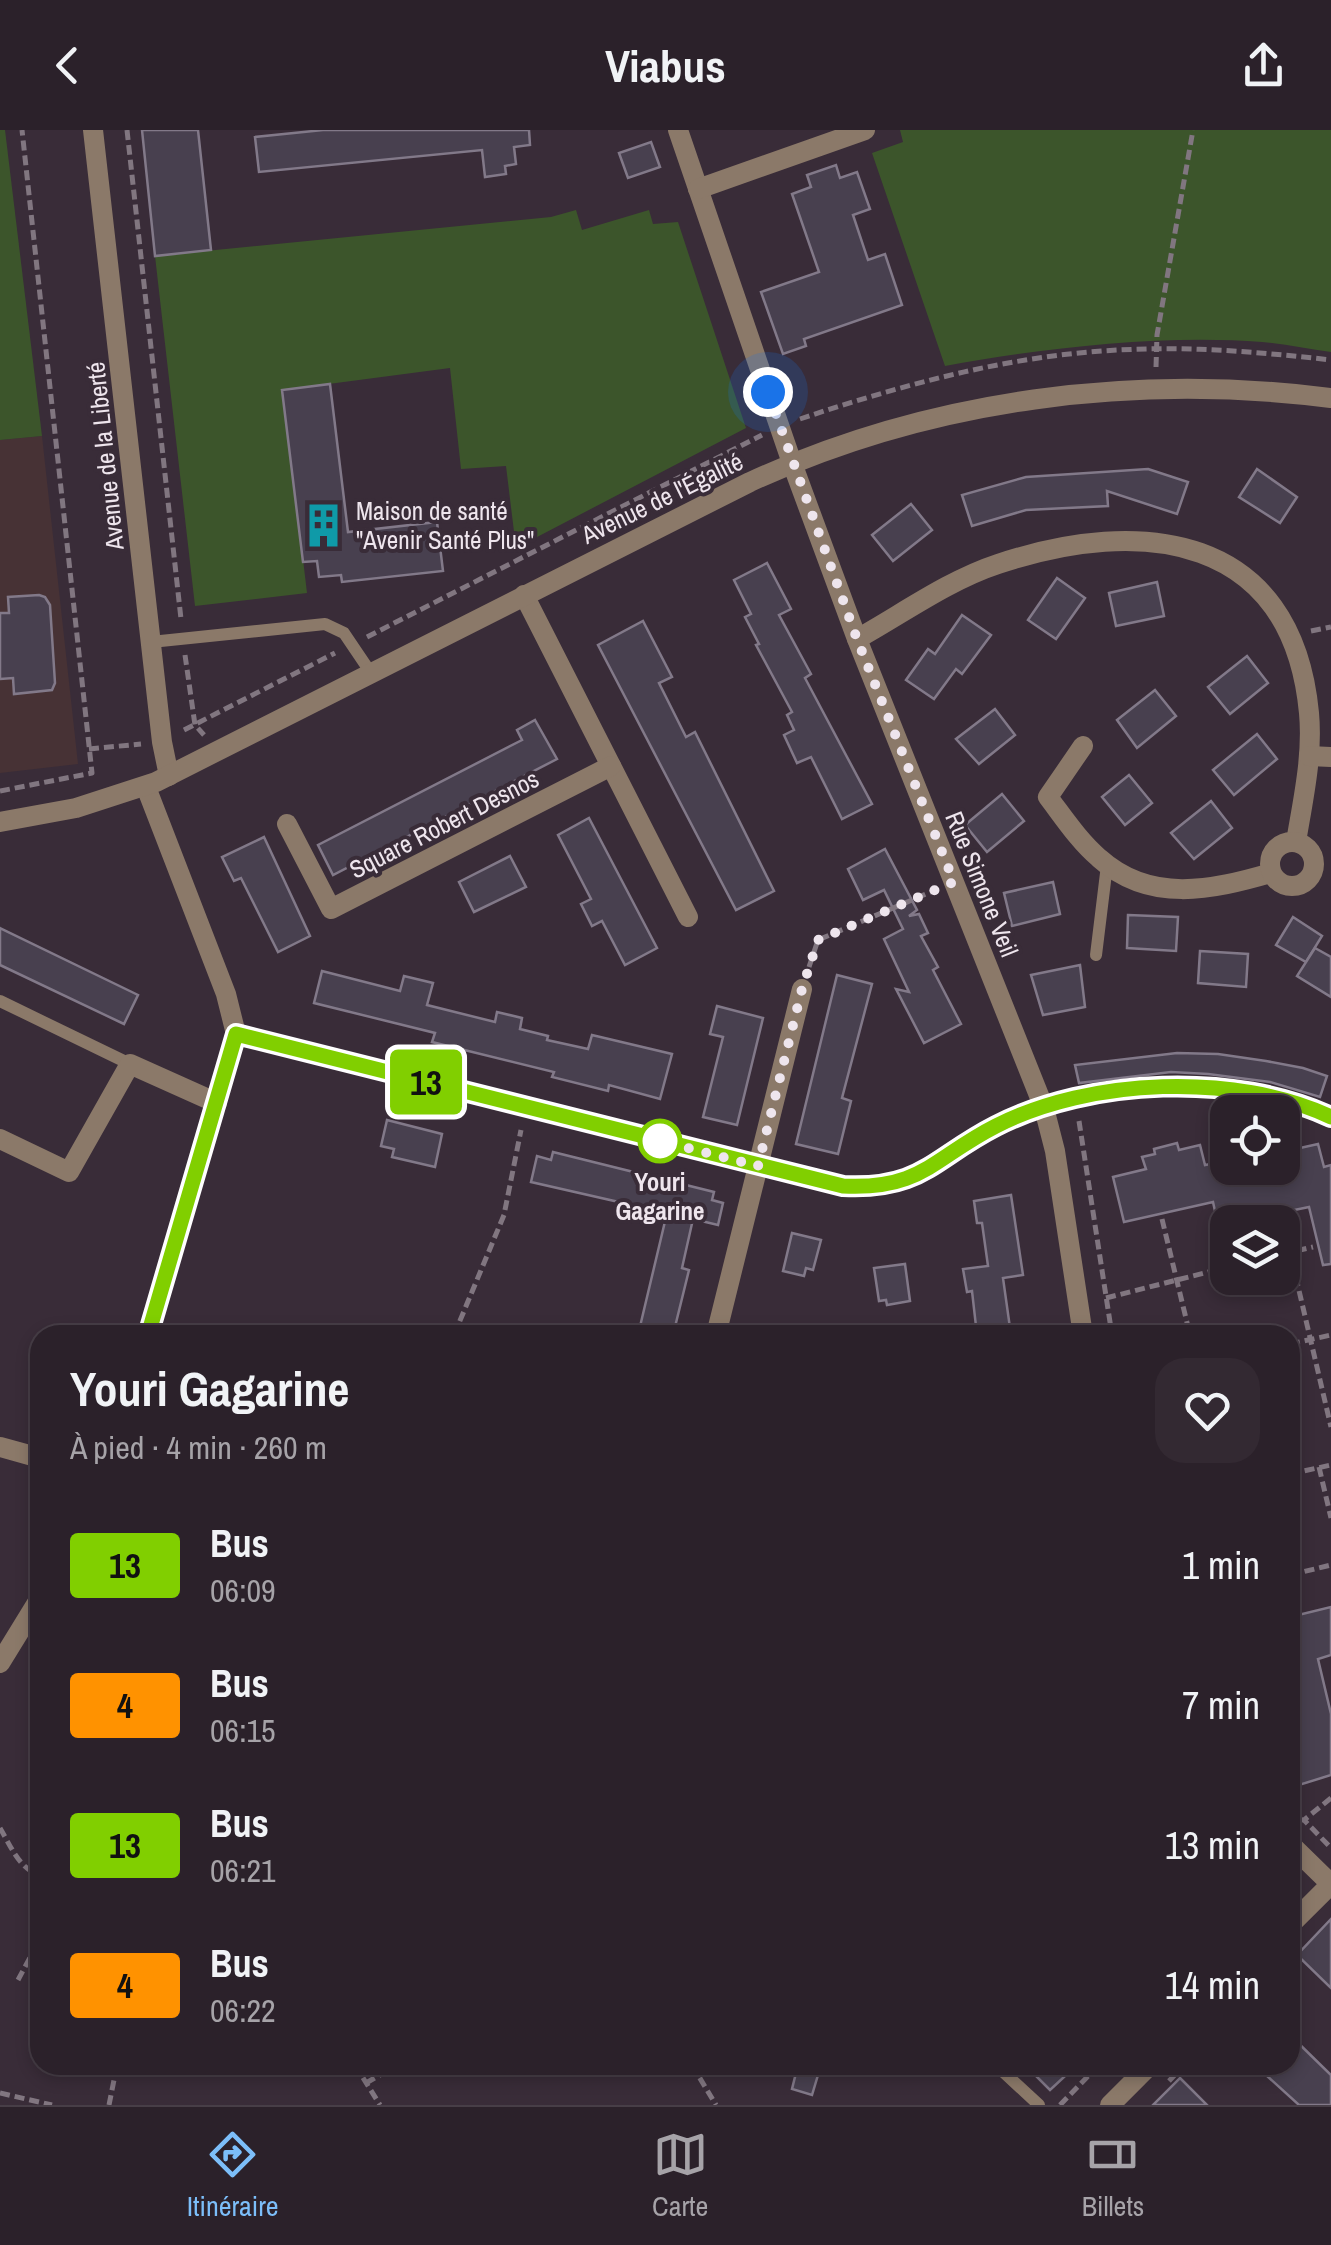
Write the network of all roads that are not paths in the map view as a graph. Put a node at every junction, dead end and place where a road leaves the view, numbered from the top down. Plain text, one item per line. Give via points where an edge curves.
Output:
1 (93, 130) edge
2 (678, 130) edge
3 (865, 130) edge
4 (698, 188) junction
5 (1331, 398) edge
6 (792, 463) junction
7 (524, 594) junction
8 (857, 639) junction
9 (151, 642) junction
10 (372, 673) junction
11 (1084, 746) dead end
12 (1308, 756) junction
13 (1331, 757) edge
14 (612, 766) junction
15 (169, 776) junction
16 (146, 787) junction
17 (0, 822) edge
18 (287, 824) dead end
19 (1296, 842) junction
20 (1107, 865) junction
21 (1271, 873) junction
22 (1311, 876) junction
23 (1331, 884) edge
24 (688, 917) dead end
25 (1096, 956) dead end
26 (802, 989) road end
27 (0, 1001) edge
28 (236, 1034) junction
29 (130, 1064) junction
30 (217, 1103) junction
31 (1044, 1108) junction
32 (1331, 1118) edge
33 (0, 1139) edge
34 (758, 1166) junction
35 (151, 1325) edge
36 (718, 1325) edge
37 (1081, 1325) edge
38 (0, 1447) edge
39 (30, 1455) edge
40 (30, 1614) edge
41 (0, 1663) edge
42 (1300, 1854) edge
43 (1300, 1915) edge
44 (1007, 2075) edge
45 (1140, 2075) edge
46 (1040, 2105) edge
47 (1110, 2105) edge

1 - 9 street, Avenue de la Liberté
2 - 4 street, Rue Simone Veil
3 - 4 street
4 - 6 street, Rue Simone Veil
5 - 6 street, Avenue de l'Égalité via 1230,389 1082,394 922,422
6 - 7 street, Avenue de l'Égalité
6 - 8 street, Rue Simone Veil
7 - 10 street, Avenue de l'Égalité
7 - 14 street
8 - 12 street via 1011,560 1101,543 1189,547 1238,571 1279,619 1304,680
8 - 31 street, Rue Simone Veil
9 - 10 lane via 325,624 344,633
9 - 15 street, Avenue de la Liberté
10 - 15 street, Avenue de l'Égalité
11 - 20 street via 1048,798
12 - 13 street
12 - 19 street
14 - 18 street, Square Robert Desnos via 331,909
14 - 24 street
15 - 16 street, Avenue de l'Égalité
16 - 17 street, Avenue de l'Égalité
16 - 28 street
19 - 21 street via 1273,852
19 - 22 street via 1312,855
20 - 21 street via 1178,890
20 - 25 lane
21 - 22 street via 1288,886
22 - 23 street
26 - 34 street
27 - 29 lane
28 - 30 street
28 - 34 street
29 - 30 street
29 - 33 street via 69,1172
30 - 35 street
31 - 32 street via 1148,1087 1198,1088 1272,1098
31 - 34 street via 998,1125 894,1184 843,1186
31 - 37 street, Rue Simone Veil
34 - 36 street
38 - 39 street
40 - 41 street
42 - 43 street via 1331,1884
44 - 46 lane
45 - 47 street

